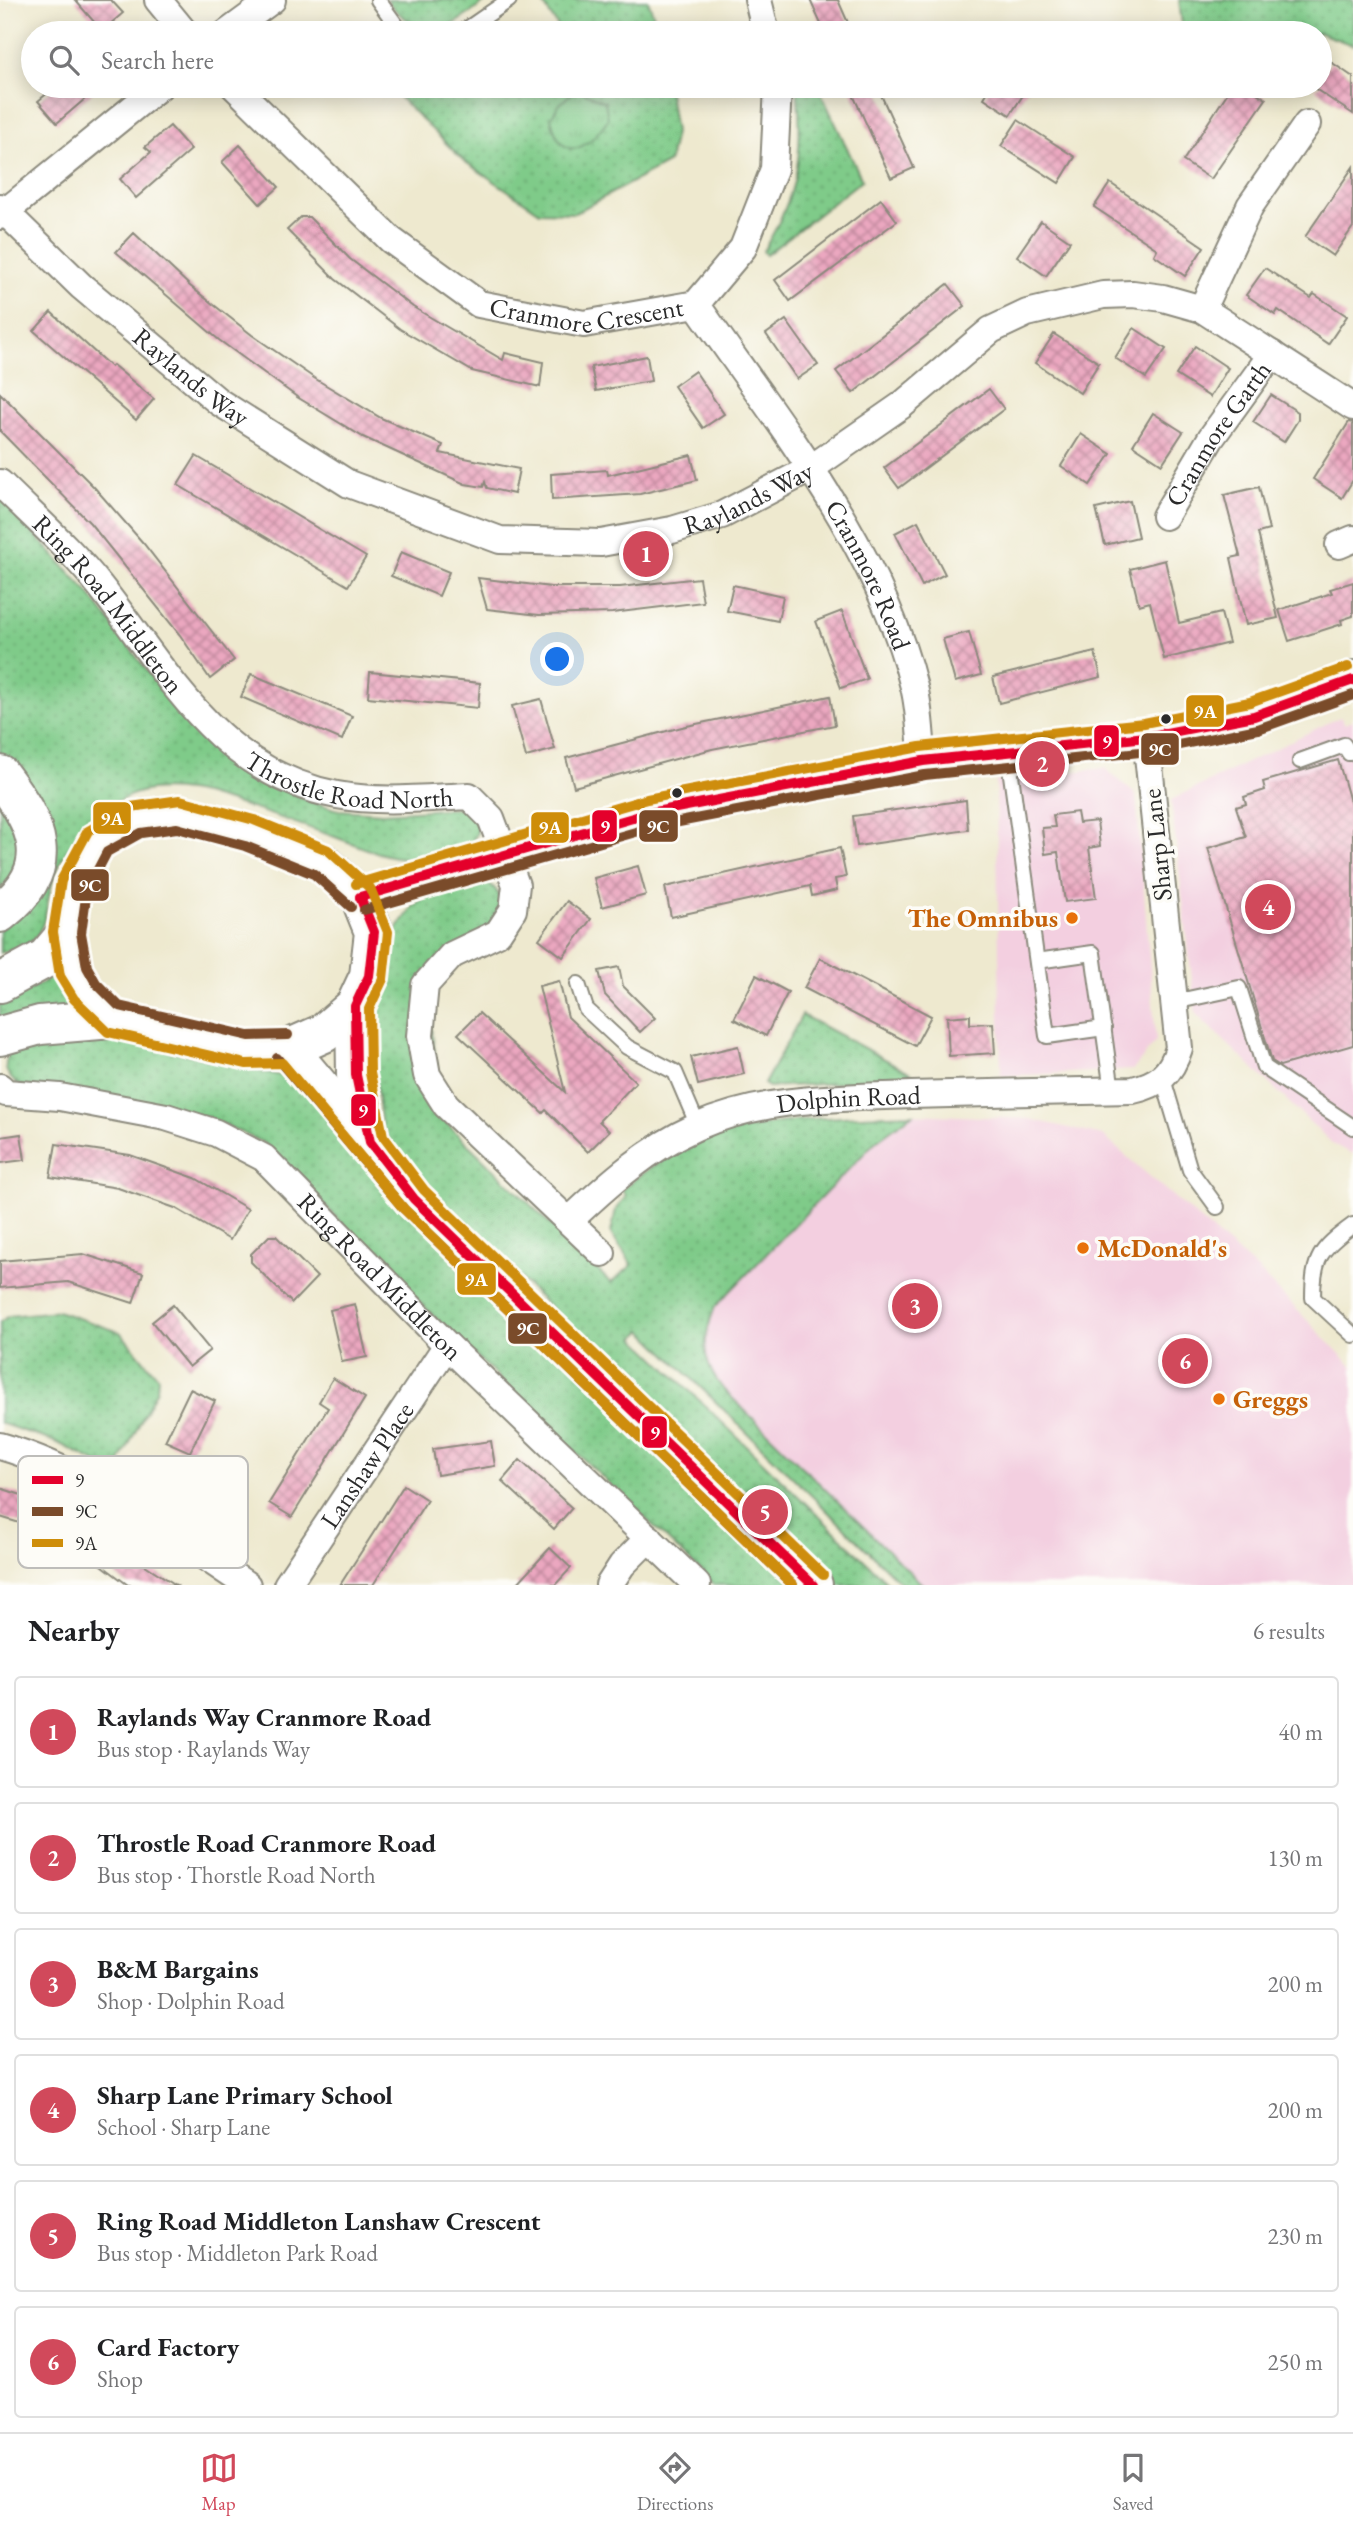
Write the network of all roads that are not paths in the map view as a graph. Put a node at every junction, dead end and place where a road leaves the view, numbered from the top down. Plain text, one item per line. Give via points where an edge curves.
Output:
1 (158, 0) edge
2 (272, 0) edge
3 (378, 0) edge
4 (509, 0) edge
5 (758, 0) edge
6 (175, 21) edge
7 (243, 21) edge
8 (393, 21) edge
9 (479, 21) edge
10 (763, 21) edge
11 (145, 98) edge
12 (246, 98) edge
13 (777, 98) edge
14 (1307, 124) dead end
15 (1, 211) edge
16 (696, 304) junction
17 (1202, 309) junction
18 (1272, 354) junction
19 (1353, 407) edge
20 (810, 469) junction
21 (0, 483) edge
22 (1165, 516) dead end
23 (1353, 680) edge
24 (210, 729) joint
25 (1146, 737) junction
26 (1008, 751) junction
27 (1353, 752) edge
28 (923, 761) junction
29 (1300, 761) dead end
30 (0, 775) edge
31 (507, 856) junction
32 (360, 897) junction
33 (0, 913) edge
34 (67, 933) junction
35 (1037, 961) junction
36 (0, 983) edge
37 (578, 984) dead end
38 (1174, 1002) junction
39 (355, 1006) junction
40 (112, 1019) junction
41 (1104, 1028) junction
42 (0, 1036) edge
43 (288, 1049) junction
44 (1163, 1079) junction
45 (0, 1087) edge
46 (1112, 1091) junction
47 (698, 1126) junction
48 (1353, 1127) edge
49 (370, 1142) junction
50 (1217, 1207) dead end
51 (569, 1221) junction
52 (1353, 1225) edge
53 (602, 1253) dead end
54 (1353, 1335) edge
55 (447, 1345) junction
56 (0, 1446) edge
57 (28, 1456) edge
58 (649, 1538) junction
59 (221, 1568) edge
60 (247, 1585) edge
61 (287, 1585) edge
62 (609, 1585) edge
63 (697, 1585) edge
64 (813, 1585) edge

1 - 6 street
2 - 7 street
3 - 8 lane
4 - 9 lane
5 - 10 street
11 - 15 street
12 - 16 street, Cranmore Crescent via 391,240 479,304 584,324
13 - 16 street, Cranmore Crescent via 774,169 743,248
14 - 17 street via 1251,206
15 - 20 street, Raylands Way via 81,286 219,402 349,484 500,540 601,543 672,530 722,515
16 - 20 street, Cranmore Road
17 - 18 street, Raylands Way
17 - 20 street, Raylands Way via 1133,294 1103,295 1027,313 991,330 902,405
18 - 19 street, Raylands Way
18 - 22 street, Cranmore Garth via 1211,438
20 - 28 street, Cranmore Road via 856,547 894,625 915,689
21 - 24 street, Ring Road Middleton via 99,584
23 - 25 street via 1254,716
24 - 31 street, Throstle Road North via 249,759 293,781 335,794 381,799 469,796 491,818
25 - 26 street
25 - 38 street, Sharp Lane
26 - 28 street
26 - 35 lane
27 - 29 lane via 1344,745
28 - 31 street via 650,813
30 - 33 street via 29,817 38,855 24,891
31 - 32 street
31 - 51 street, Throstle Road North via 516,885 513,910 498,933 453,956 425,985 420,1036 427,1075 446,1105
32 - 34 street via 322,862 249,833 178,814 136,820 97,842 74,886
32 - 39 street via 374,932 369,976
34 - 36 street via 46,958
34 - 40 street via 74,972
35 - 41 lane via 1093,953
35 - 41 lane via 1047,1036
37 - 47 lane via 586,1009 627,1047 675,1072
38 - 44 street, Sharp Lane via 1179,1048 1173,1068
38 - 48 lane via 1239,988 1264,1067
39 - 43 street via 324,1033
39 - 49 street via 356,1075
40 - 42 street via 40,1025
40 - 43 street via 248,1050
41 - 46 lane
43 - 49 street
44 - 46 street, Dolphin Road via 1133,1090
44 - 50 lane via 1190,1170
45 - 55 street, Ring Road Middleton via 6,1093 71,1099 166,1117 251,1149
46 - 47 street, Dolphin Road via 811,1099 747,1109
47 - 51 street, Dolphin Road via 615,1177
49 - 64 street via 414,1199
51 - 53 street
52 - 54 lane via 1332,1240 1312,1268 1313,1298
55 - 58 street, Ring Road Middleton
55 - 61 street, Lanshaw Place
56 - 57 street
58 - 62 street
58 - 63 street, Ring Road Middleton
59 - 60 street

